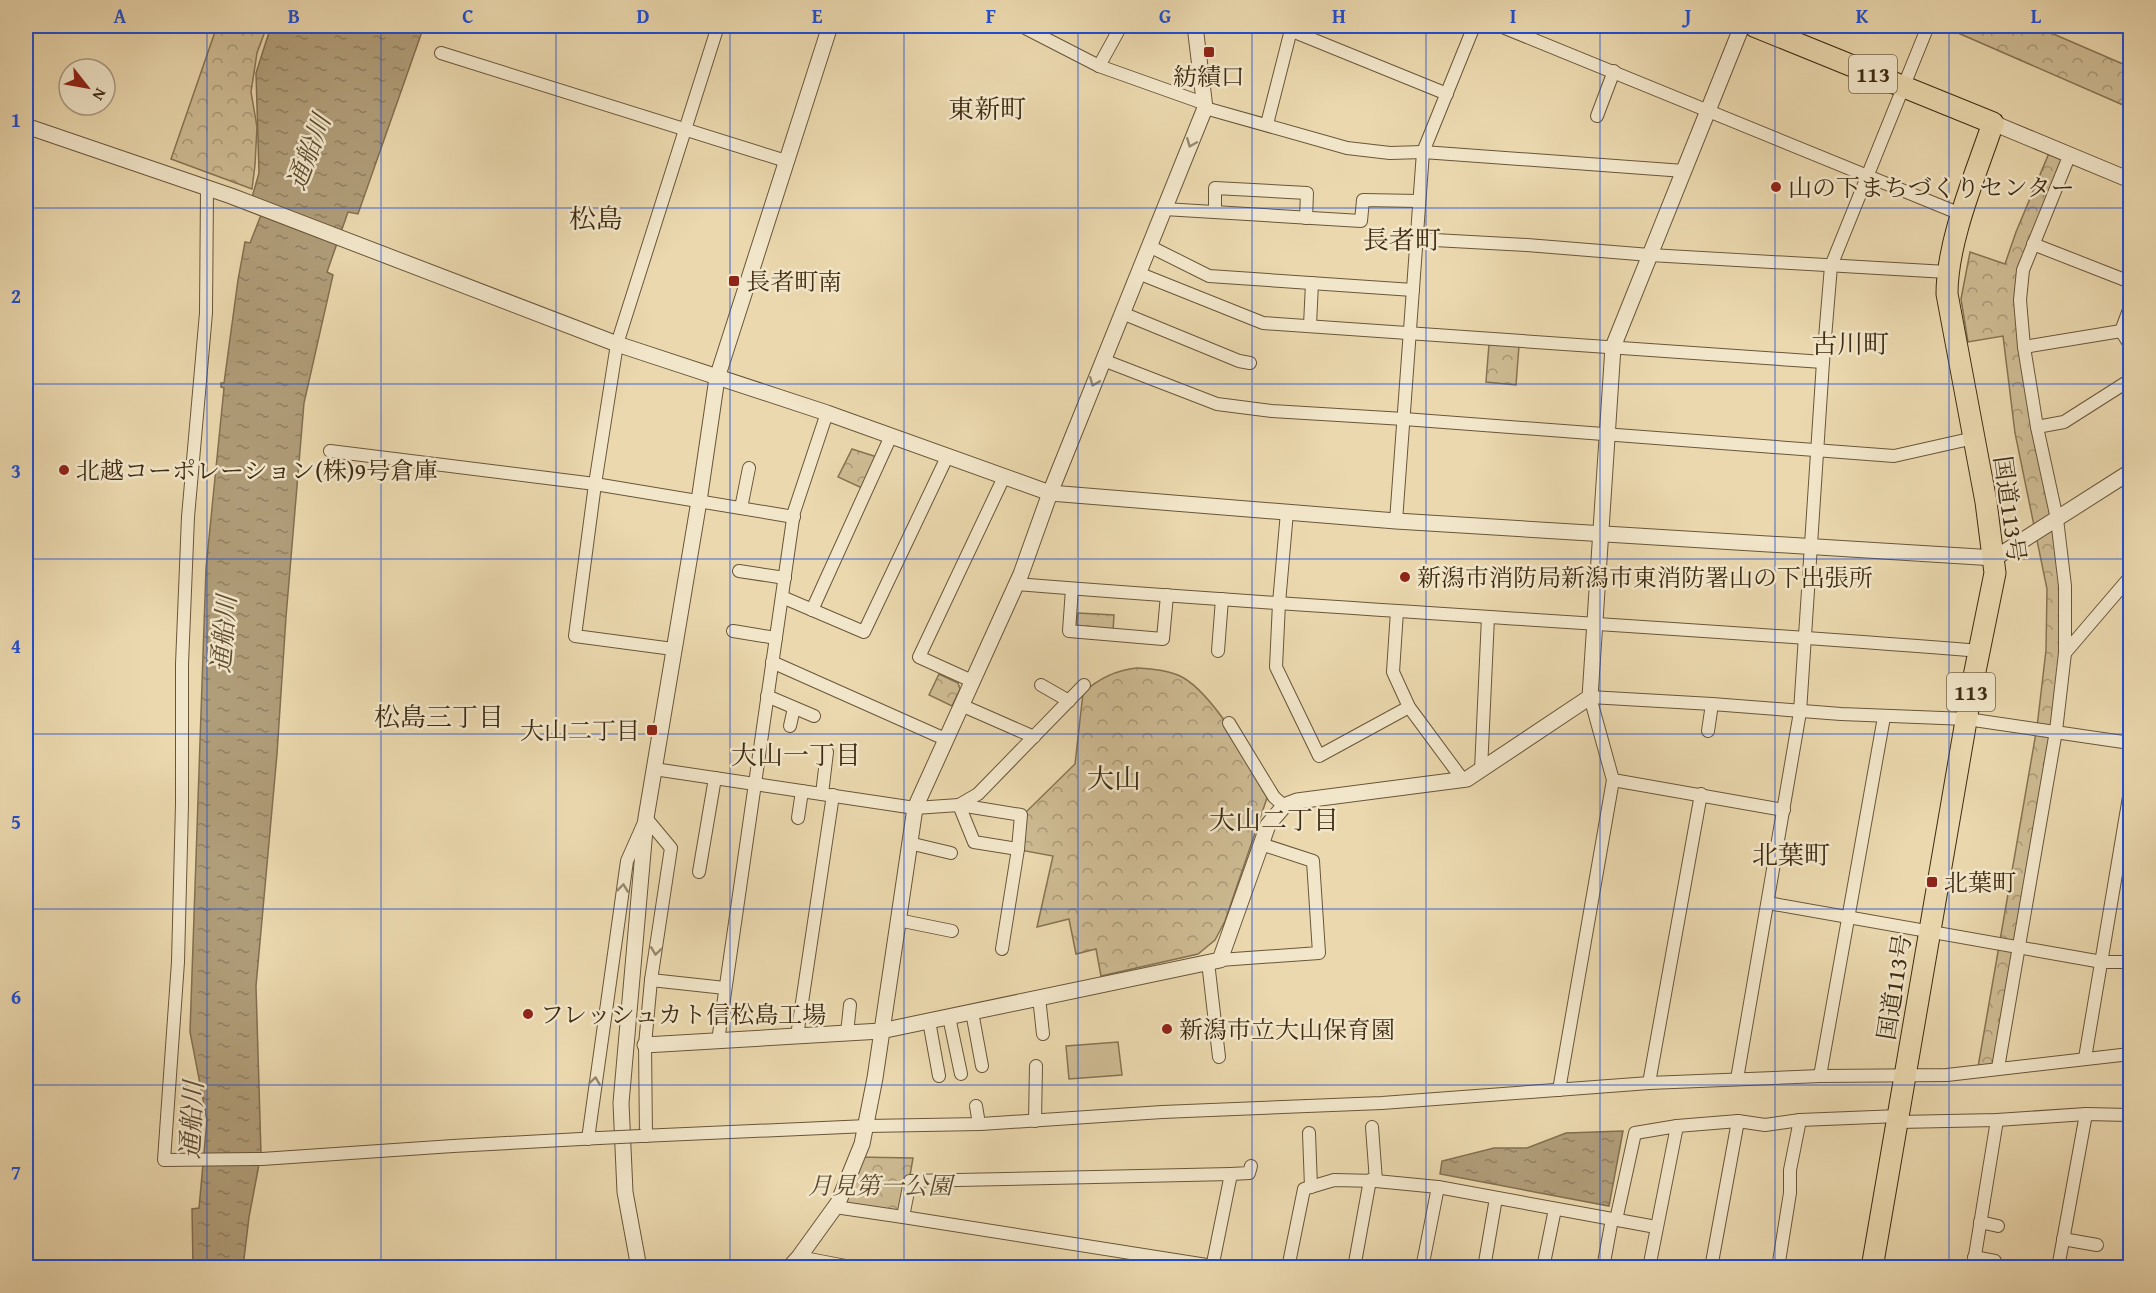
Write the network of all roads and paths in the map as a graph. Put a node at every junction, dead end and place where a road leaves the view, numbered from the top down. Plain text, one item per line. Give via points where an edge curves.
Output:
1 (718, 26) edge
2 (830, 26) edge
3 (1028, 26) edge
4 (1121, 26) edge
5 (1195, 26) edge
6 (1474, 26) edge
7 (1500, 26) edge
8 (1742, 26) edge
9 (1754, 26) edge
10 (1928, 26) edge
11 (1292, 28) edge
12 (441, 53) dead end
13 (1099, 66) junction
14 (1614, 71) junction
15 (1902, 86) junction
16 (1447, 94) junction
17 (1204, 106) junction
18 (1709, 111) junction
19 (1597, 116) dead end
20 (1993, 123) junction
21 (1267, 124) junction
22 (26, 126) edge
23 (684, 130) junction
24 (1423, 152) junction
25 (2070, 154) junction
26 (786, 161) junction
27 (1683, 171) junction
28 (1867, 176) junction
29 (2130, 180) edge
30 (207, 189) junction
31 (1419, 201) junction
32 (1164, 209) junction
33 (1215, 212) junction
34 (1963, 215) junction
35 (1306, 218) junction
36 (1416, 238) junction
37 (2033, 244) junction
38 (1149, 246) junction
39 (1650, 255) junction
40 (1831, 266) junction
41 (1947, 272) junction
42 (1138, 273) junction
43 (2130, 282) edge
44 (1312, 283) junction
45 (1413, 290) junction
46 (2130, 307) edge
47 (1122, 313) junction
48 (1310, 325) junction
49 (2121, 331) junction
50 (1410, 332) junction
51 (617, 344) junction
52 (2130, 345) edge
53 (1614, 347) junction
54 (2024, 347) junction
55 (1103, 360) junction
56 (1823, 362) junction
57 (1250, 363) dead end
58 (717, 378) junction
59 (2130, 380) edge
60 (828, 413) junction
61 (1404, 419) junction
62 (2037, 427) junction
63 (1606, 434) junction
64 (891, 436) junction
65 (1974, 438) junction
66 (1818, 449) junction
67 (330, 451) dead end
68 (947, 457) junction
69 (749, 468) dead end
70 (2130, 472) edge
71 (1004, 477) junction
72 (595, 484) junction
73 (1050, 493) junction
74 (699, 501) junction
75 (741, 508) junction
76 (1287, 512) junction
77 (794, 517) junction
78 (2057, 519) junction
79 (1396, 521) junction
80 (1600, 533) junction
81 (1812, 547) junction
82 (1995, 558) junction
83 (739, 570) dead end
84 (2130, 577) edge
85 (784, 578) junction
86 (1016, 584) junction
87 (2121, 588) junction
88 (1072, 589) junction
89 (1167, 595) junction
90 (782, 597) junction
91 (2130, 597) edge
92 (1222, 599) junction
93 (1279, 603) junction
94 (812, 610) junction
95 (1396, 611) junction
96 (1488, 617) junction
97 (1594, 624) junction
98 (733, 631) dead end
99 (1806, 637) junction
100 (776, 638) junction
101 (673, 649) junction
102 (1218, 651) dead end
103 (1980, 651) junction
104 (2066, 653) junction
105 (772, 662) junction
106 (972, 681) junction
107 (1041, 685) dead end
108 (1084, 685) dead end
109 (767, 696) junction
110 (1590, 697) junction
111 (1069, 701) junction
112 (1712, 704) junction
113 (961, 705) junction
114 (1409, 707) junction
115 (794, 708) junction
116 (1800, 712) junction
117 (814, 716) dead end
118 (1884, 717) junction
119 (1967, 719) junction
120 (1229, 723) dead end
121 (790, 726) dead end
122 (1708, 731) dead end
123 (2056, 731) junction
124 (1034, 737) junction
125 (945, 739) junction
126 (2130, 743) edge
127 (827, 752) dead end
128 (654, 769) junction
129 (1481, 770) junction
130 (715, 778) junction
131 (1463, 780) junction
132 (1613, 780) junction
133 (754, 784) junction
134 (802, 791) junction
135 (2130, 791) edge
136 (827, 794) junction
137 (1701, 794) junction
138 (959, 805) junction
139 (1284, 806) junction
140 (915, 808) junction
141 (1784, 810) junction
142 (646, 818) junction
143 (798, 818) dead end
144 (909, 843) junction
145 (1261, 844) junction
146 (1018, 849) junction
147 (951, 853) dead end
148 (699, 872) dead end
149 (1768, 903) junction
150 (1848, 918) junction
151 (898, 920) junction
152 (952, 931) dead end
153 (1929, 932) junction
154 (2018, 947) junction
155 (1002, 949) dead end
156 (2130, 960) edge
157 (1214, 961) junction
158 (2102, 962) junction
159 (651, 980) junction
160 (725, 987) junction
161 (1039, 997) junction
162 (850, 1005) dead end
163 (972, 1012) junction
164 (949, 1017) junction
165 (929, 1021) junction
166 (881, 1031) junction
167 (847, 1033) junction
168 (1043, 1034) dead end
169 (797, 1036) junction
170 (718, 1041) junction
171 (645, 1046) junction
172 (2130, 1054) edge
173 (1219, 1057) dead end
174 (2085, 1058) junction
175 (982, 1066) dead end
176 (1036, 1066) dead end
177 (1998, 1068) junction
178 (961, 1074) dead end
179 (1906, 1074) junction
180 (939, 1076) dead end
181 (1820, 1076) junction
182 (1737, 1079) junction
183 (1649, 1083) junction
184 (1559, 1090) junction
185 (976, 1106) dead end
186 (2086, 1114) junction
187 (2130, 1115) edge
188 (1898, 1119) junction
189 (1800, 1120) junction
190 (1997, 1120) junction
191 (1035, 1121) junction
192 (1738, 1121) junction
193 (979, 1124) junction
194 (867, 1126) junction
195 (1677, 1126) junction
196 (1372, 1127) dead end
197 (1309, 1133) dead end
198 (643, 1136) junction
199 (594, 1139) junction
200 (1251, 1166) dead end
201 (1231, 1174) junction
202 (1373, 1180) junction
203 (1311, 1187) junction
204 (1438, 1187) junction
205 (1496, 1198) junction
206 (835, 1207) junction
207 (1555, 1209) junction
208 (903, 1216) junction
209 (1614, 1220) junction
210 (1980, 1222) junction
211 (1998, 1226) dead end
212 (1656, 1227) junction
213 (2063, 1239) junction
214 (2097, 1245) dead end
215 (1995, 1261) dead end
216 (794, 1262) edge
217 (1974, 1262) edge
218 (1212, 1267) edge
219 (639, 1268) edge
220 (856, 1268) edge
221 (1288, 1268) edge
222 (1354, 1268) edge
223 (1422, 1268) edge
224 (1484, 1268) edge
225 (1543, 1268) edge
226 (1603, 1268) edge
227 (1649, 1268) edge
228 (1711, 1268) edge
229 (1778, 1268) edge
230 (1872, 1268) edge
231 (2058, 1268) edge

1 - 23 street
2 - 26 street
3 - 13 street via 1027,29
4 - 13 street
5 - 17 street
6 - 16 street
7 - 14 street
8 - 18 street
9 - 15 highway, 113
10 - 15 street
11 - 16 street
11 - 21 street
12 - 23 street
13 - 17 street
14 - 18 street
14 - 19 street
15 - 20 highway, 113
15 - 28 street
16 - 24 street
17 - 21 street
17 -> 32 street
18 - 27 street
18 - 28 street
20 - 25 street
20 - 34 highway, 国道113号 / 113
21 - 24 street via 1347,148
22 - 30 street
23 - 26 street
23 - 51 street
24 - 27 street
24 - 31 street
25 - 29 street
25 - 37 street
26 - 58 street
27 - 39 street
28 - 34 street
28 - 40 street
30 - 51 street
30 - 199 street via 206,313 188,517 184,618 178,962 164,1160 262,1159
31 - 35 street via 1363,200 1361,221
31 - 36 street
32 - 33 street
32 - 38 street
33 - 35 street
33 - 35 street via 1215,188 1307,193
34 - 41 highway, 国道113号 / 113
36 - 39 street
36 - 45 street
37 - 43 street
37 - 54 street via 2020,300
38 - 42 street
38 - 44 street via 1209,276
39 - 40 street
39 - 53 street
40 - 41 street
40 - 56 street
41 - 65 highway, 国道113号 / 113 via 1948,303
42 - 47 street
42 - 48 street via 1263,323
44 - 45 street
44 - 48 street
45 - 50 street
46 - 49 street
47 - 55 street
47 - 57 street via 1239,362
48 - 50 street
49 - 52 street
49 - 54 street
50 - 53 street
50 - 61 street
51 - 58 street
51 - 72 street
53 - 56 street
53 - 63 street
54 - 62 street
55 - 61 street via 1217,404
55 -> 73 street
56 - 66 street
58 - 60 street
58 - 74 street
59 - 62 street via 2064,423
60 - 64 street
60 - 77 street
61 - 63 street
61 - 79 street
62 - 78 street
63 - 66 street
63 - 80 street
64 - 68 street
64 - 94 street
65 - 66 street via 1894,456
65 - 82 highway, 国道113号 / 113
66 - 81 street
67 - 72 street
68 - 71 street
68 - 94 street via 864,632
69 - 75 street
70 - 78 street
71 - 73 street
71 - 106 street via 919,657
72 - 74 street
72 - 101 street via 575,636
73 - 76 street
73 - 86 street
74 - 75 street
74 - 101 street
75 - 77 street
76 - 79 street
76 - 93 street
77 - 85 street
78 - 82 street
78 - 104 street via 2065,586
79 - 80 street
80 - 81 street
80 - 97 street
81 - 82 street
81 - 99 street
82 - 103 highway, 国道113号 / 113
83 - 85 street
84 - 87 street
85 - 90 street
86 - 88 street
86 - 106 street
87 - 91 street
87 - 104 street
88 - 89 street
88 - 89 street via 1069,631 1163,639
89 - 92 street
90 - 94 street
90 - 100 street
92 - 93 street
92 - 102 street
93 - 95 street
93 - 114 street via 1276,667 1319,756
95 - 96 street
95 - 114 street via 1393,672
96 - 97 street
96 - 129 street
97 - 99 street
97 - 110 street
98 - 100 street
99 - 103 street
99 - 116 street
100 - 105 street
101 - 128 street
103 - 119 highway, 国道113号 / 113
104 - 123 street
105 - 109 street
105 - 125 street
106 - 113 street
107 - 111 street
108 - 111 street
109 - 115 street
109 - 133 street
110 - 112 street
110 - 129 street
110 - 132 street
111 - 124 street
112 - 116 street
112 - 122 street
113 - 124 street
113 - 125 street
114 - 131 street
115 - 117 street
115 - 121 street
116 - 118 street
116 - 141 street
118 - 119 street
118 - 150 street
119 - 123 street
119 - 153 highway, 国道113号 / 113
120 - 139 street via 1274,797
123 - 126 street
123 - 154 street
124 - 138 street via 978,794
125 - 140 street
127 - 136 street
128 - 130 street
128 - 142 street
129 - 131 street
130 - 133 street
130 - 148 street
131 - 139 street via 1297,801
132 - 137 street
132 - 184 street
133 - 134 street
133 - 160 street
134 - 136 street
134 - 143 street
135 - 158 street
136 - 140 street
136 - 169 street
137 - 141 street
137 - 183 street
138 - 140 street
138 - 146 street via 974,842
138 - 146 street via 1021,815
139 - 145 street via 1268,825
140 - 144 street
141 - 149 street
142 -> 159 street via 671,848
199 -> 142 street via 627,861
142 - 219 street via 621,1103 625,1192
144 - 147 street
144 - 151 street
145 - 157 street
145 - 157 street via 1313,861 1319,953
146 - 155 street
149 - 150 street
149 - 182 street
150 - 153 street
150 - 181 street
151 - 152 street
151 - 166 street
153 - 154 street
153 - 179 highway, 国道113号 / 113
154 - 158 street
154 - 177 street
156 - 158 street
157 - 161 street
157 - 173 street
158 - 174 street
159 - 160 street
159 - 171 street
160 - 170 street
161 - 163 street
161 - 168 street
162 - 167 street
163 - 164 street
163 - 175 street
164 - 165 street
164 - 178 street
165 - 166 street
165 - 180 street
166 - 167 street
166 - 194 street
167 - 169 street
169 - 170 street
170 - 171 street
171 - 198 street
172 - 174 street
174 - 177 street
176 - 191 street
177 - 179 street via 1947,1075
179 - 181 street
179 - 188 highway, 国道113号 / 113
181 - 182 street
182 - 183 street
183 - 184 street
184 - 191 street
185 - 193 street
186 - 187 street
186 - 190 street
186 - 213 street
188 - 189 street
188 - 190 street
188 - 230 highway, 国道113号 / 113
189 - 192 street via 1765,1125
189 - 229 street
190 - 210 street
191 - 193 street
192 - 195 street
192 - 228 street
193 - 194 street
194 - 198 street
194 - 206 street
195 - 209 street via 1635,1134
195 - 212 street
196 - 202 street
197 - 203 street
198 - 199 street, bridge
200 - 201 street via 1249,1173
201 - 208 street via 910,1181
201 - 218 street
202 - 203 street via 1334,1180
202 - 204 street
202 - 222 street
203 - 221 street via 1304,1189
204 - 205 street
204 - 223 street
205 - 207 street
205 - 224 street
206 - 208 street
206 - 216 street
207 - 209 street
207 - 225 street
208 - 218 street
209 - 212 street
209 - 226 street
210 - 211 street
210 - 217 street
212 - 227 street
213 - 214 street
213 - 231 street
215 - 217 street
216 - 220 street

